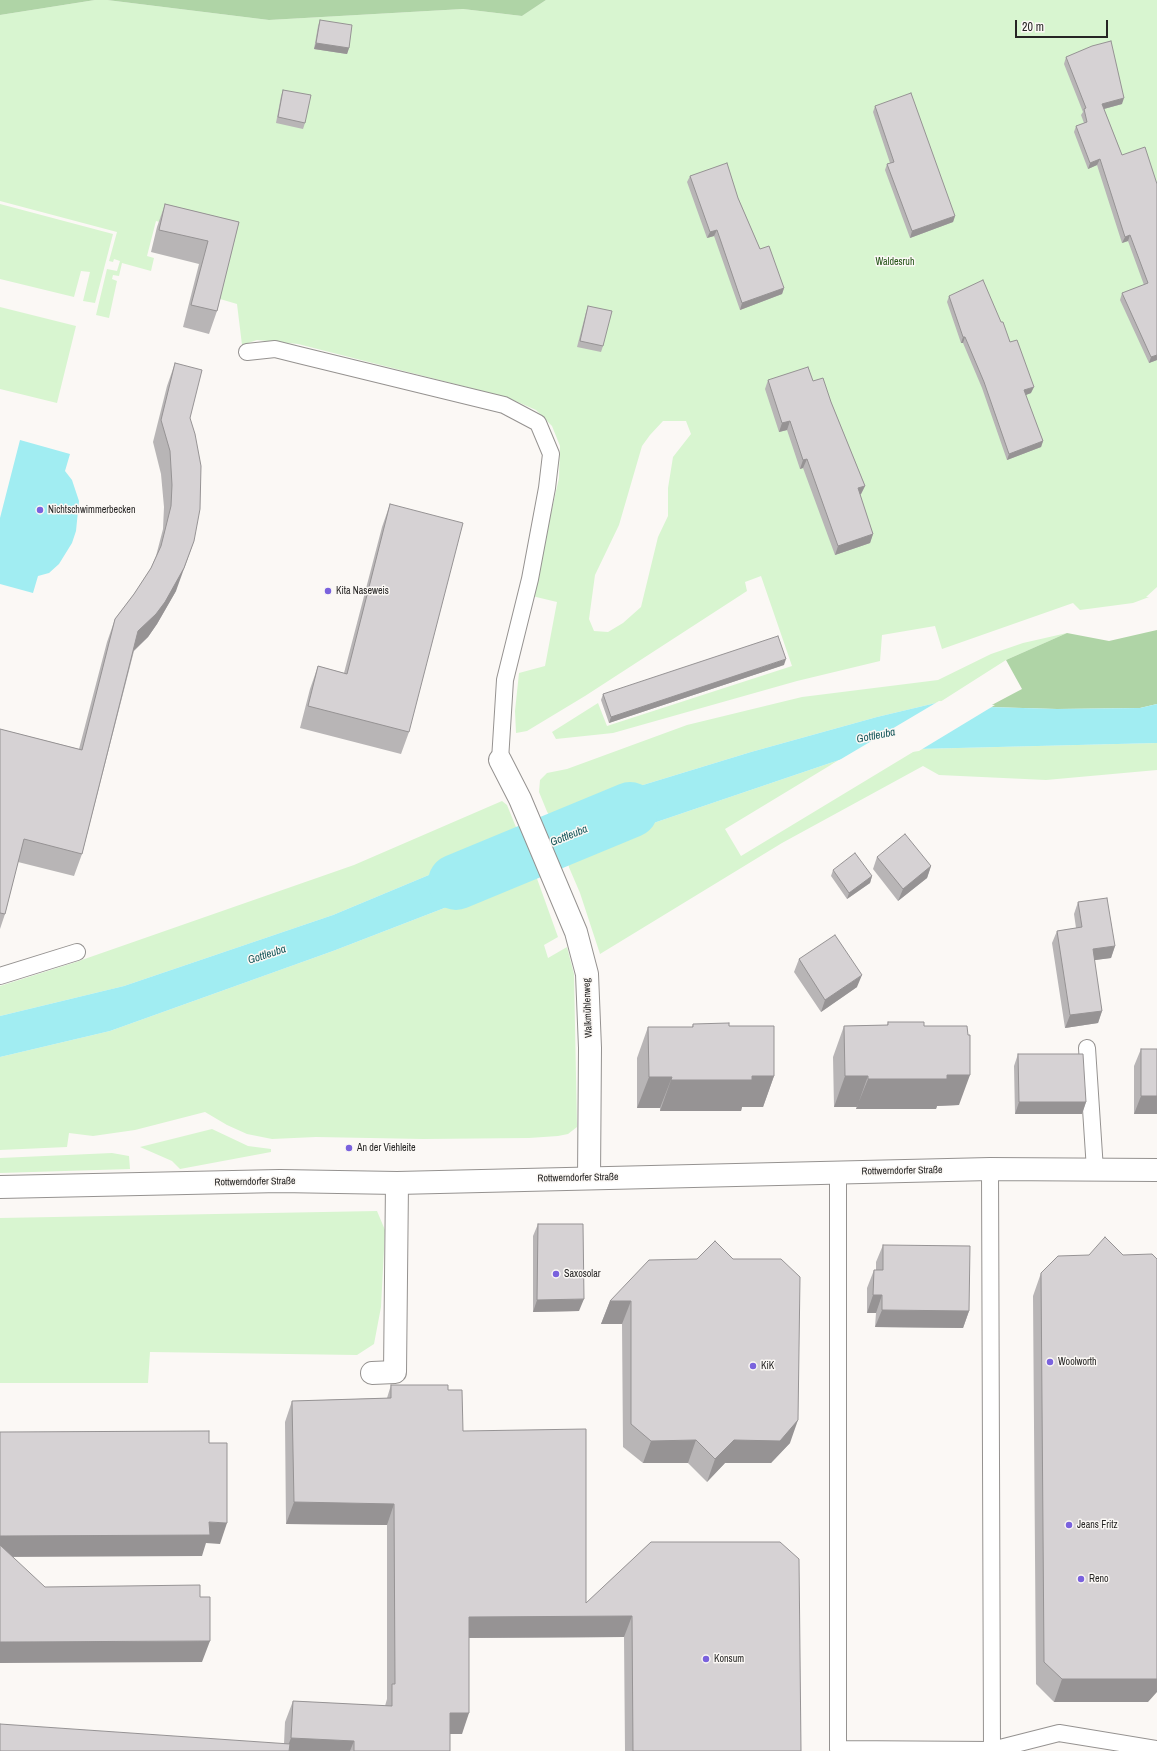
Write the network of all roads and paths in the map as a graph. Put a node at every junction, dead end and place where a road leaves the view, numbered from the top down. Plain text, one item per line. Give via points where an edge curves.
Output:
1 (246, 352) dead end
2 (500, 760) joint
3 (76, 952) dead end
4 (0, 976) edge
5 (1087, 1048) dead end
6 (990, 1169) junction
7 (1095, 1170) junction
8 (1157, 1170) edge
9 (838, 1172) junction
10 (589, 1178) junction
11 (397, 1183) junction
12 (0, 1187) edge
13 (372, 1373) dead end
14 (1131, 1749) edge
15 (1157, 1749) edge
16 (996, 1750) edge

1 - 2 lane via 275,349 504,405 538,423 551,454 549,475 530,579 505,680
2 - 10 main road, Walkmühlenweg via 520,799 576,932 587,974 590,1048
3 - 4 lane
5 - 7 lane
6 - 7 main road, Rottwerndorfer Straße
6 - 9 main road, Rottwerndorfer Straße
6 - 16 lane
7 - 8 main road, Rottwerndorfer Straße
9 - 10 main road, Rottwerndorfer Straße
9 - 16 lane via 838,1749
10 - 11 main road, Rottwerndorfer Straße
11 - 12 main road, Rottwerndorfer Straße via 280,1181
11 - 13 main road via 395,1372
14 - 15 lane
14 - 16 lane via 1059,1733

